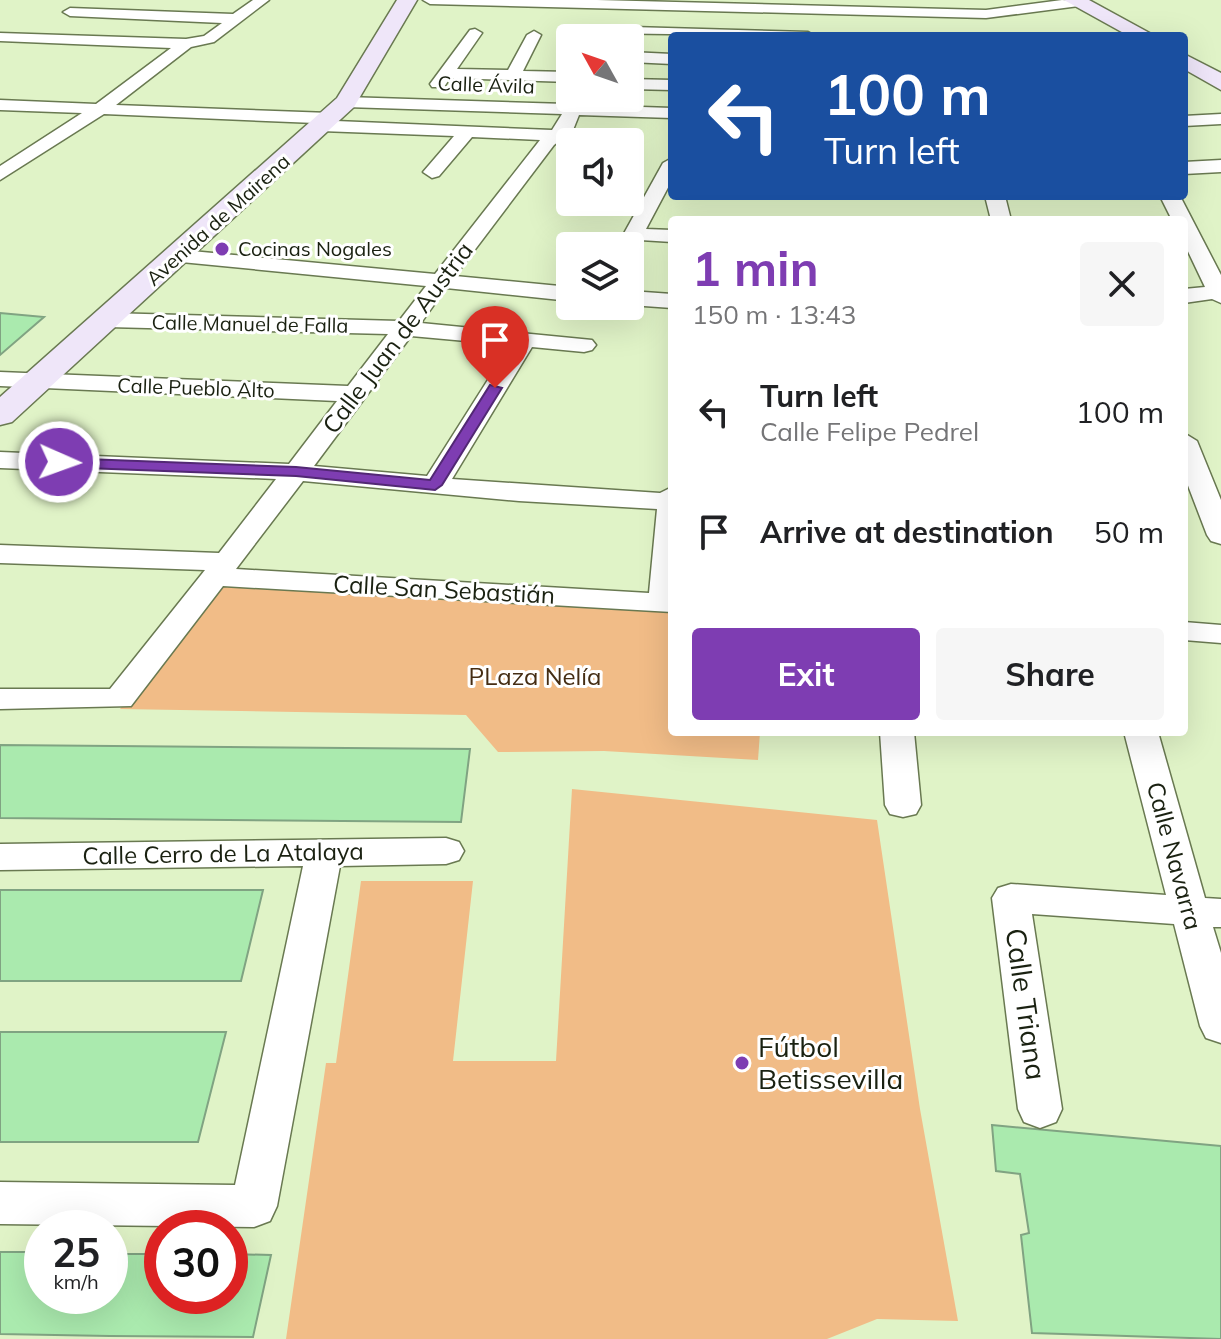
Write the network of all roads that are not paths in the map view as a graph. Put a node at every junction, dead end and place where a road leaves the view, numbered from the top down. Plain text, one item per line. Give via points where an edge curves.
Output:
1 (117, 0) edge
2 (262, 0) edge
3 (407, 0) edge
4 (430, 0) edge
5 (1076, 1) edge
6 (641, 2) edge
7 (707, 3) edge
8 (607, 4) junction
9 (775, 4) edge
10 (843, 5) edge
11 (239, 19) junction
12 (31, 24) dead end
13 (601, 24) edge
14 (1137, 32) edge
15 (475, 33) dead end
16 (644, 34) edge
17 (0, 35) edge
18 (534, 35) dead end
19 (668, 35) edge
20 (186, 44) junction
21 (644, 58) edge
22 (668, 59) edge
23 (1188, 62) edge
24 (513, 75) junction
25 (556, 77) edge
26 (1221, 83) edge
27 (644, 84) edge
28 (668, 85) edge
29 (1188, 103) edge
30 (0, 105) edge
31 (556, 105) edge
32 (100, 109) junction
33 (644, 110) edge
34 (668, 113) edge
35 (332, 115) junction
36 (1216, 119) edge
37 (1188, 121) edge
38 (468, 131) junction
39 (556, 135) joint
40 (1221, 166) edge
41 (1188, 168) edge
42 (432, 172) dead end
43 (0, 174) edge
44 (668, 177) edge
45 (636, 232) edge
46 (1188, 232) edge
47 (668, 236) edge
48 (644, 239) edge
49 (181, 256) junction
50 (439, 282) junction
51 (556, 293) edge
52 (1220, 293) edge
53 (1188, 296) edge
54 (644, 299) edge
55 (668, 301) edge
56 (108, 320) junction
57 (403, 328) junction
58 (525, 339) junction
59 (584, 345) dead end
60 (0, 379) edge
61 (37, 383) junction
62 (356, 394) junction
63 (0, 415) edge
64 (1188, 451) edge
65 (0, 460) edge
66 (296, 472) junction
67 (435, 485) junction
68 (668, 502) edge
69 (1221, 535) edge
70 (0, 554) edge
71 (222, 570) junction
72 (668, 578) edge
73 (667, 603) edge
74 (1188, 631) edge
75 (1221, 634) edge
76 (0, 699) edge
77 (897, 736) edge
78 (1142, 736) edge
79 (903, 805) dead end
80 (446, 851) dead end
81 (324, 853) junction
82 (0, 857) edge
83 (1205, 912) edge
84 (1221, 1026) edge
85 (1040, 1109) dead end
86 (0, 1203) edge

1 - 11 street via 63,14
2 - 11 street
3 - 35 street, Avenida de Mairena
4 - 8 street
5 - 10 street via 988,19 883,18
5 - 14 street
6 - 7 street
6 - 8 street
7 - 9 street
8 - 13 street
9 - 10 street
11 - 20 street via 209,39
12 - 17 street
15 - 24 street via 441,78
16 - 19 street
17 - 20 street
18 - 24 street
20 - 32 street
21 - 22 street
23 - 26 street
24 - 25 street
27 - 28 street
29 - 36 street
30 - 32 street
31 - 35 street, Calle Ávila
32 - 35 street
32 - 43 street
33 - 34 street, Calle Ávila
35 - 38 street
35 - 49 street, Avenida de Mairena
36 - 37 street
38 - 39 street
38 - 42 street
39 - 50 street, Calle Juan de Austria
40 - 41 street
44 - 45 street
46 - 52 street
47 - 48 street
49 - 50 street
49 - 56 street, Avenida de Mairena
50 - 51 street
50 - 57 street, Calle Juan de Austria
52 - 53 street
54 - 55 street
56 - 57 street, Calle Manuel de Falla
56 - 61 street, Avenida de Mairena
57 - 58 street, Calle Manuel de Falla
57 - 62 street, Calle Juan de Austria
58 - 59 street, Calle Manuel de Falla
58 - 67 street
60 - 61 street, Calle Pueblo Alto
61 - 62 street, Calle Pueblo Alto
61 - 63 street, Avenida de Mairena
62 - 66 street, Calle Juan de Austria
64 - 69 street
65 - 66 street
66 - 67 street
66 - 71 street, Calle Juan de Austria
67 - 68 street
70 - 71 street, Calle San Sebastián
71 - 73 street, Calle San Sebastián
71 - 76 street, Calle Juan de Austria via 119,699
72 - 73 street
74 - 75 street
77 - 79 street
78 - 83 street, Calle Navarra
80 - 81 street, Calle Cerro de La Atalaya
81 - 82 street, Calle Cerro de La Atalaya
81 - 86 street via 254,1206
83 - 84 street, Calle Navarra
83 - 85 street, Calle Triana via 1011,898

